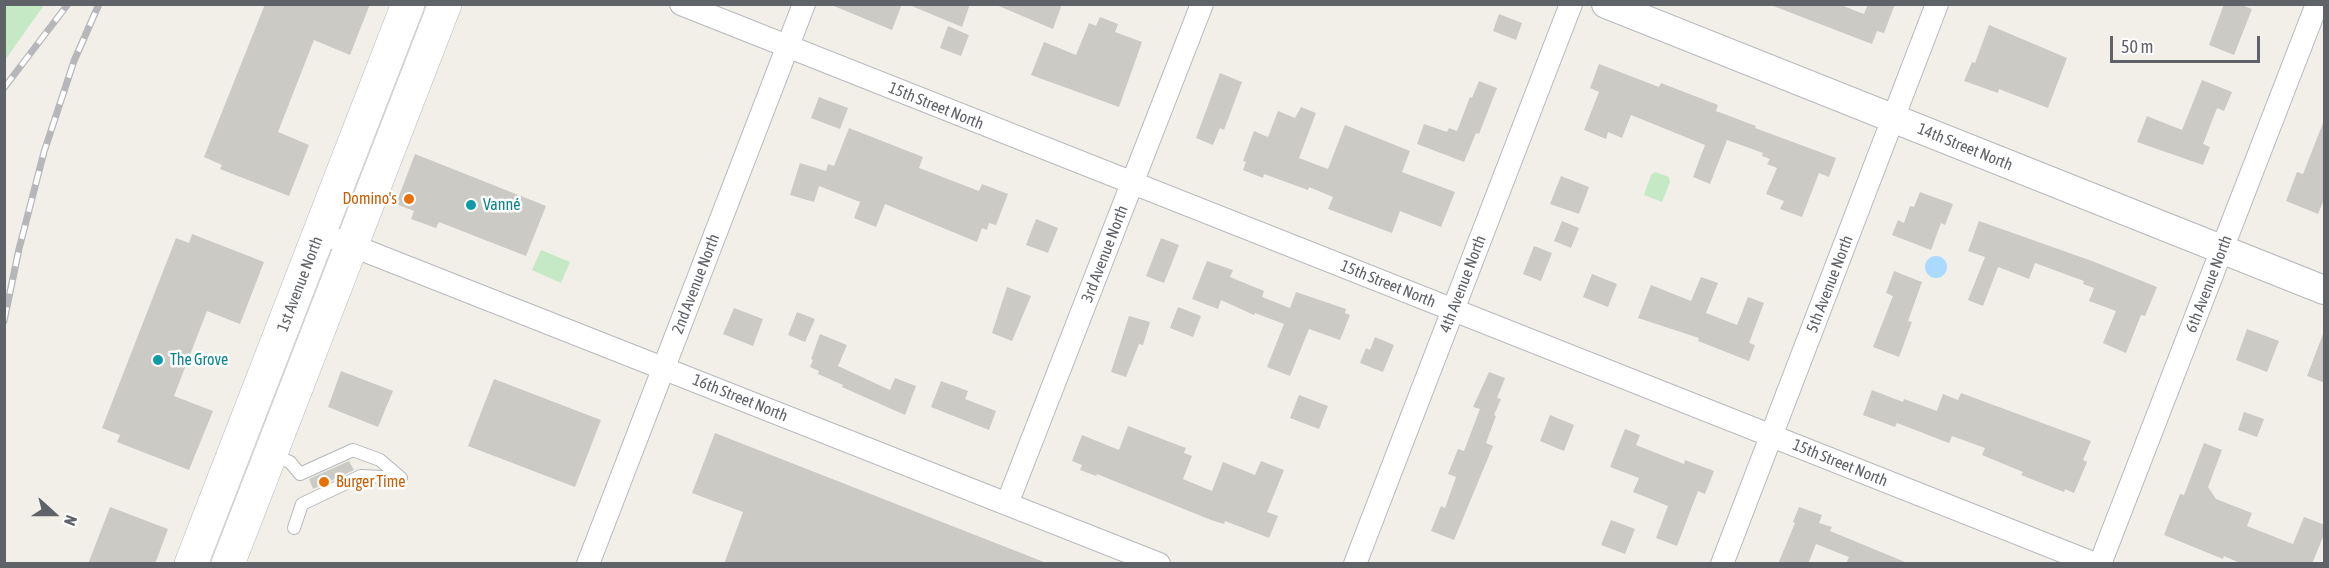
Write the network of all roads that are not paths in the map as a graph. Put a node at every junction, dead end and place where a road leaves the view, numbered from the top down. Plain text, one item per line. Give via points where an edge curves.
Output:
1 (408, 4) edge
2 (445, 4) edge
3 (681, 4) edge
4 (804, 4) edge
5 (1202, 4) edge
6 (1571, 4) edge
7 (1606, 4) edge
8 (1937, 4) edge
9 (2317, 4) edge
10 (788, 47) junction
11 (1894, 118) junction
12 (1132, 183) junction
13 (320, 233) junction
14 (351, 244) junction
15 (2222, 249) junction
16 (2325, 290) edge
17 (1453, 310) junction
18 (664, 368) junction
19 (1772, 436) junction
20 (270, 454) junction
21 (1007, 504) junction
22 (294, 528) dead end
23 (191, 564) edge
24 (228, 564) edge
25 (588, 564) edge
26 (1159, 564) edge
27 (1355, 564) edge
28 (1722, 564) edge
29 (2095, 564) edge
30 (2100, 564) edge

1 - 13 main road, 1st Avenue North
2 - 14 main road, 1st Avenue North
3 - 10 street, 15th Street North
4 - 10 street, 2nd Avenue North
5 - 12 street, 3rd Avenue North
6 - 17 street, 4th Avenue North
7 - 11 street, 14th Street North
8 - 11 street, 5th Avenue North
9 - 15 street, 6th Avenue North
10 - 12 street, 15th Street North
10 - 18 street, 2nd Avenue North
11 - 15 street, 14th Street North
11 - 19 street, 5th Avenue North
12 - 17 street, 15th Street North
12 - 21 street, 3rd Avenue North
13 - 14 street, 16th Street North
13 - 23 main road, 1st Avenue North
14 - 18 street, 16th Street North
14 - 20 main road, 1st Avenue North
15 - 16 street, 14th Street North
15 - 30 street, 6th Avenue North
17 - 19 street, 15th Street North
17 - 27 street, 4th Avenue North
18 - 21 street, 16th Street North
18 - 25 street, 2nd Avenue North
19 - 28 street, 5th Avenue North
19 - 29 street, 15th Street North
20 - 22 lane via 290,462 300,474 353,450 380,460 401,478 361,476 302,504
20 - 24 main road, 1st Avenue North
21 - 26 street, 16th Street North

